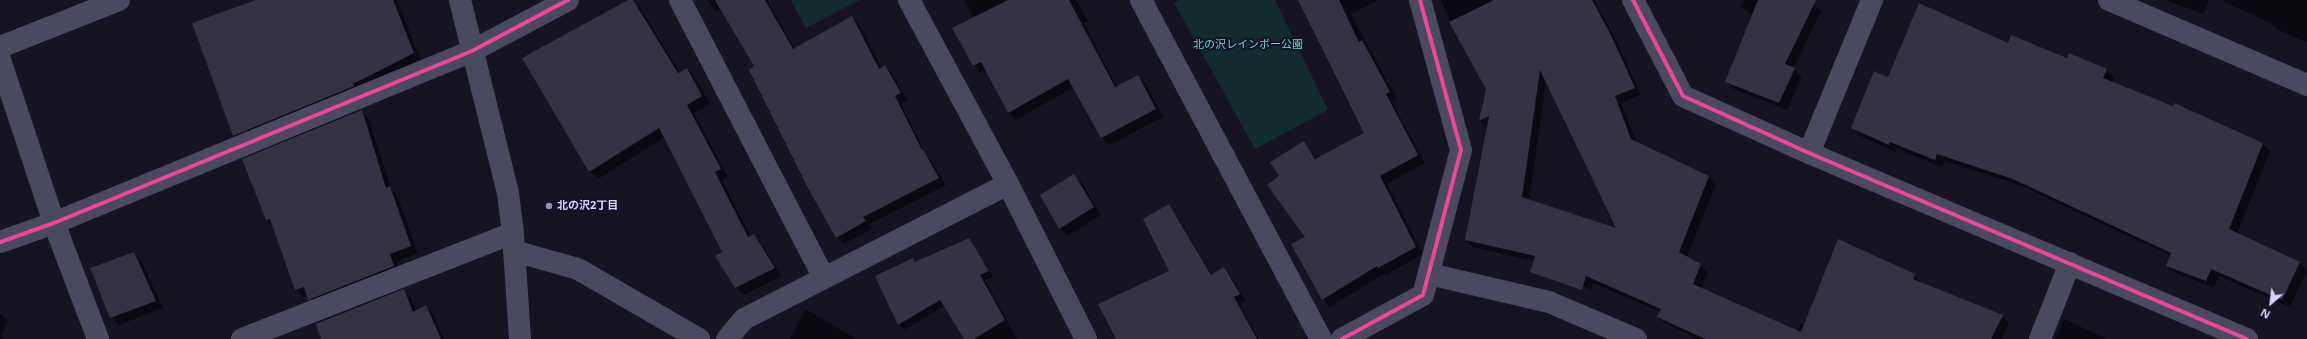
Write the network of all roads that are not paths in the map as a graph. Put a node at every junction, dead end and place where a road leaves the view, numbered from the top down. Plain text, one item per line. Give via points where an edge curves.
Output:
1 (119, 0) edge
2 (460, 0) edge
3 (568, 0) edge
4 (680, 0) edge
5 (909, 0) edge
6 (1141, 0) edge
7 (1420, 0) edge
8 (1632, 0) edge
9 (1872, 0) edge
10 (2109, 0) edge
11 (0, 47) edge
12 (472, 51) junction
13 (0, 60) edge
14 (2307, 85) edge
15 (1809, 153) junction
16 (1008, 184) junction
17 (54, 222) junction
18 (0, 242) edge
19 (514, 242) junction
20 (2070, 263) junction
21 (1429, 274) junction
22 (824, 278) junction
23 (98, 339) edge
24 (242, 339) edge
25 (520, 339) edge
26 (699, 339) edge
27 (727, 339) edge
28 (1086, 339) edge
29 (1321, 339) edge
30 (1342, 339) edge
31 (1636, 339) edge
32 (2040, 339) edge
33 (2246, 339) edge

1 - 11 street
2 - 12 street
3 - 12 street
4 - 22 street
5 - 16 street
6 - 29 street
7 - 21 street via 1461,150
8 - 15 street via 1683,96
9 - 15 street
10 - 14 street
12 - 17 street
12 - 19 street via 508,193
13 - 17 street
15 - 20 street
16 - 22 street
16 - 28 street
17 - 18 street
17 - 23 street
19 - 24 street
19 - 25 street
19 - 26 street via 578,270
20 - 32 street
20 - 33 street
21 - 30 street via 1423,295
21 - 31 street via 1549,302
22 - 27 street via 744,319

